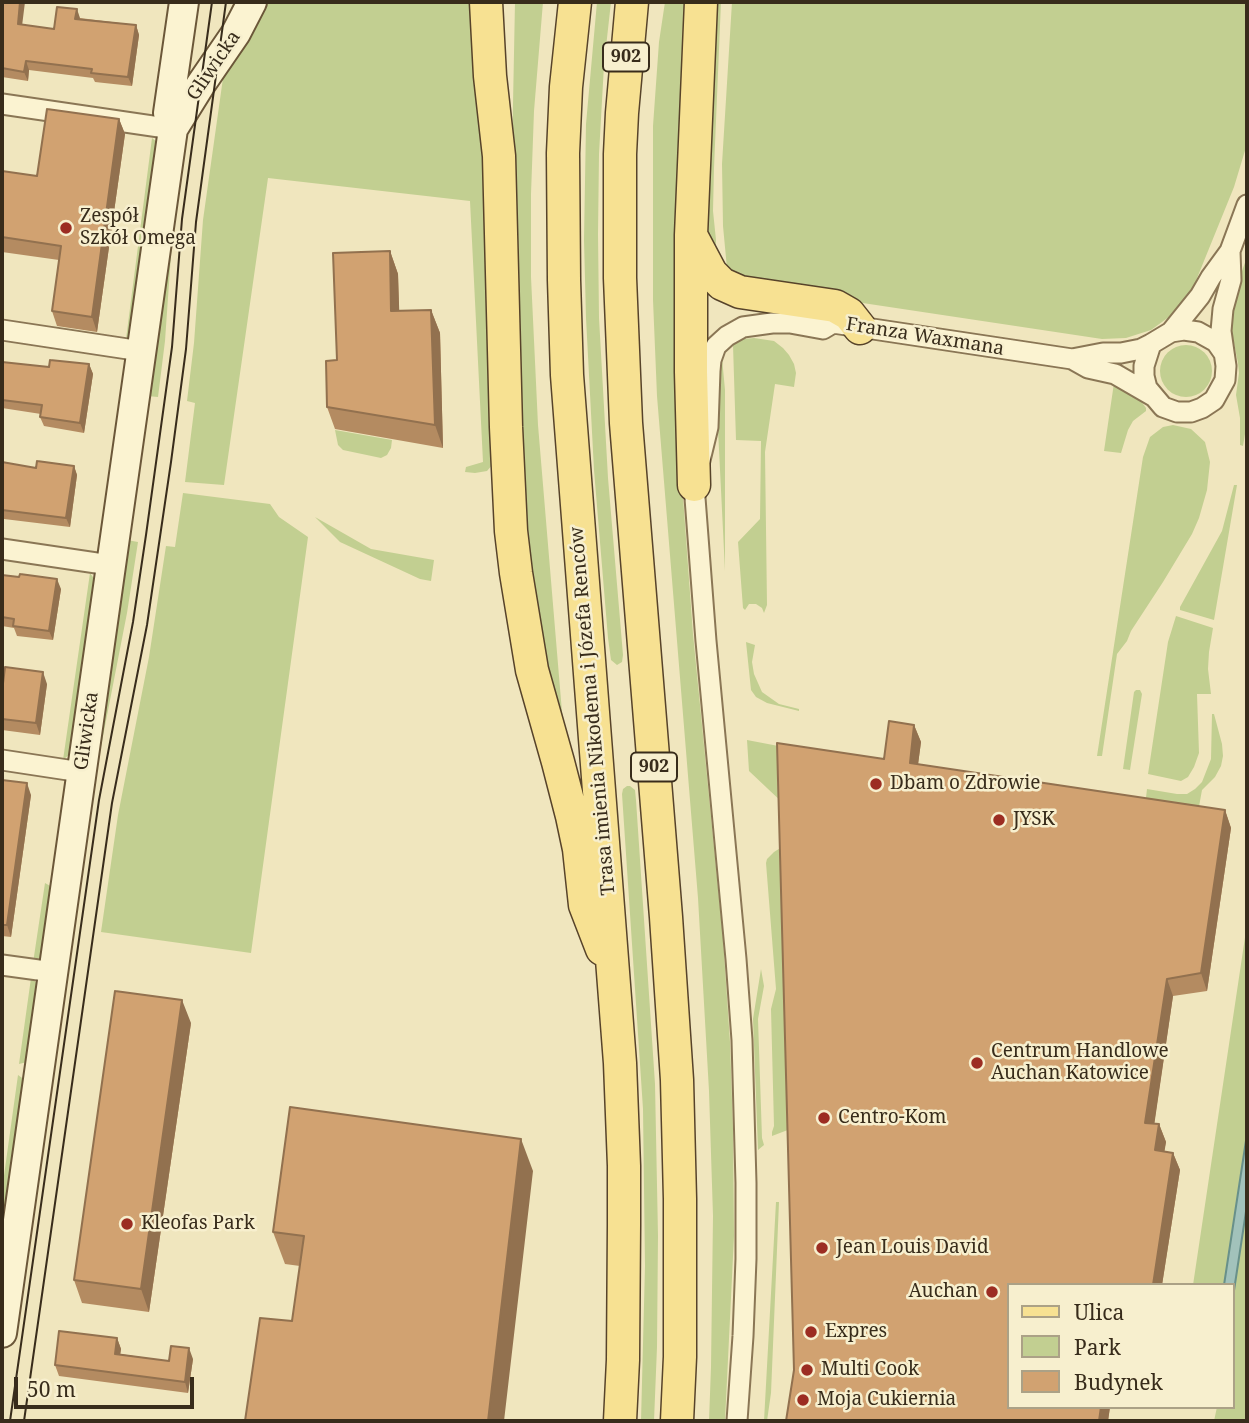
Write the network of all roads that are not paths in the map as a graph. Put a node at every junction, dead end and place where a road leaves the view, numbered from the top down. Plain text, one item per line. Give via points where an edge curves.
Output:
1 (184, 2) edge
2 (252, 2) edge
3 (486, 2) edge
4 (507, 2) edge
5 (575, 2) edge
6 (632, 2) edge
7 (701, 2) edge
8 (2, 104) edge
9 (173, 128) junction
10 (499, 152) junction
11 (1247, 205) edge
12 (691, 235) junction
13 (1230, 251) junction
14 (859, 328) junction
15 (2, 330) edge
16 (1171, 332) junction
17 (1151, 344) junction
18 (141, 351) junction
19 (1223, 352) junction
20 (1072, 359) junction
21 (1153, 396) junction
22 (694, 485) junction
23 (2, 549) edge
24 (110, 565) junction
25 (2, 760) edge
26 (81, 772) junction
27 (2, 965) edge
28 (53, 972) junction
29 (615, 983) junction
30 (9, 1222) edge
31 (2, 1333) edge
32 (620, 1421) edge
33 (677, 1421) edge
34 (737, 1421) edge

1 - 9 street, Gliwicka via 168,113
2 - 9 street, Gliwicka
3 - 10 main road
4 - 10 main road
5 - 29 main road, Trasa imienia Nikodema i Józefa Renców via 563,153 567,375
6 - 33 main road, 902 via 621,127 620,278 629,461 677,1080
7 - 12 main road
8 - 9 street
9 - 18 street, Gliwicka
10 - 29 main road via 506,426 516,573 532,670 579,849 585,905
11 - 13 street
12 - 14 main road via 707,267 722,284 740,292 835,306 849,314
12 - 22 main road
13 - 16 street
13 - 19 street
14 - 20 street, Franza Waxmana
14 - 22 street, Franza Waxmana via 833,323 823,329 758,324 734,331 716,346 711,360 708,427
15 - 18 street
16 - 17 street
16 - 19 street via 1198,332
17 - 20 street
17 - 21 street via 1144,376
18 - 24 street, Gliwicka
19 - 21 street via 1225,380 1214,400 1202,408 1177,412 1163,407
20 - 21 street via 1087,368 1115,374
22 - 34 street via 743,1066 746,1259
23 - 24 street
24 - 26 street, Gliwicka
25 - 26 street
26 - 28 street, Gliwicka
27 - 28 street
28 - 30 street, Gliwicka
29 - 32 main road, Trasa imienia Nikodema i Józefa Renców via 624,1178
30 - 31 street, Gliwicka

